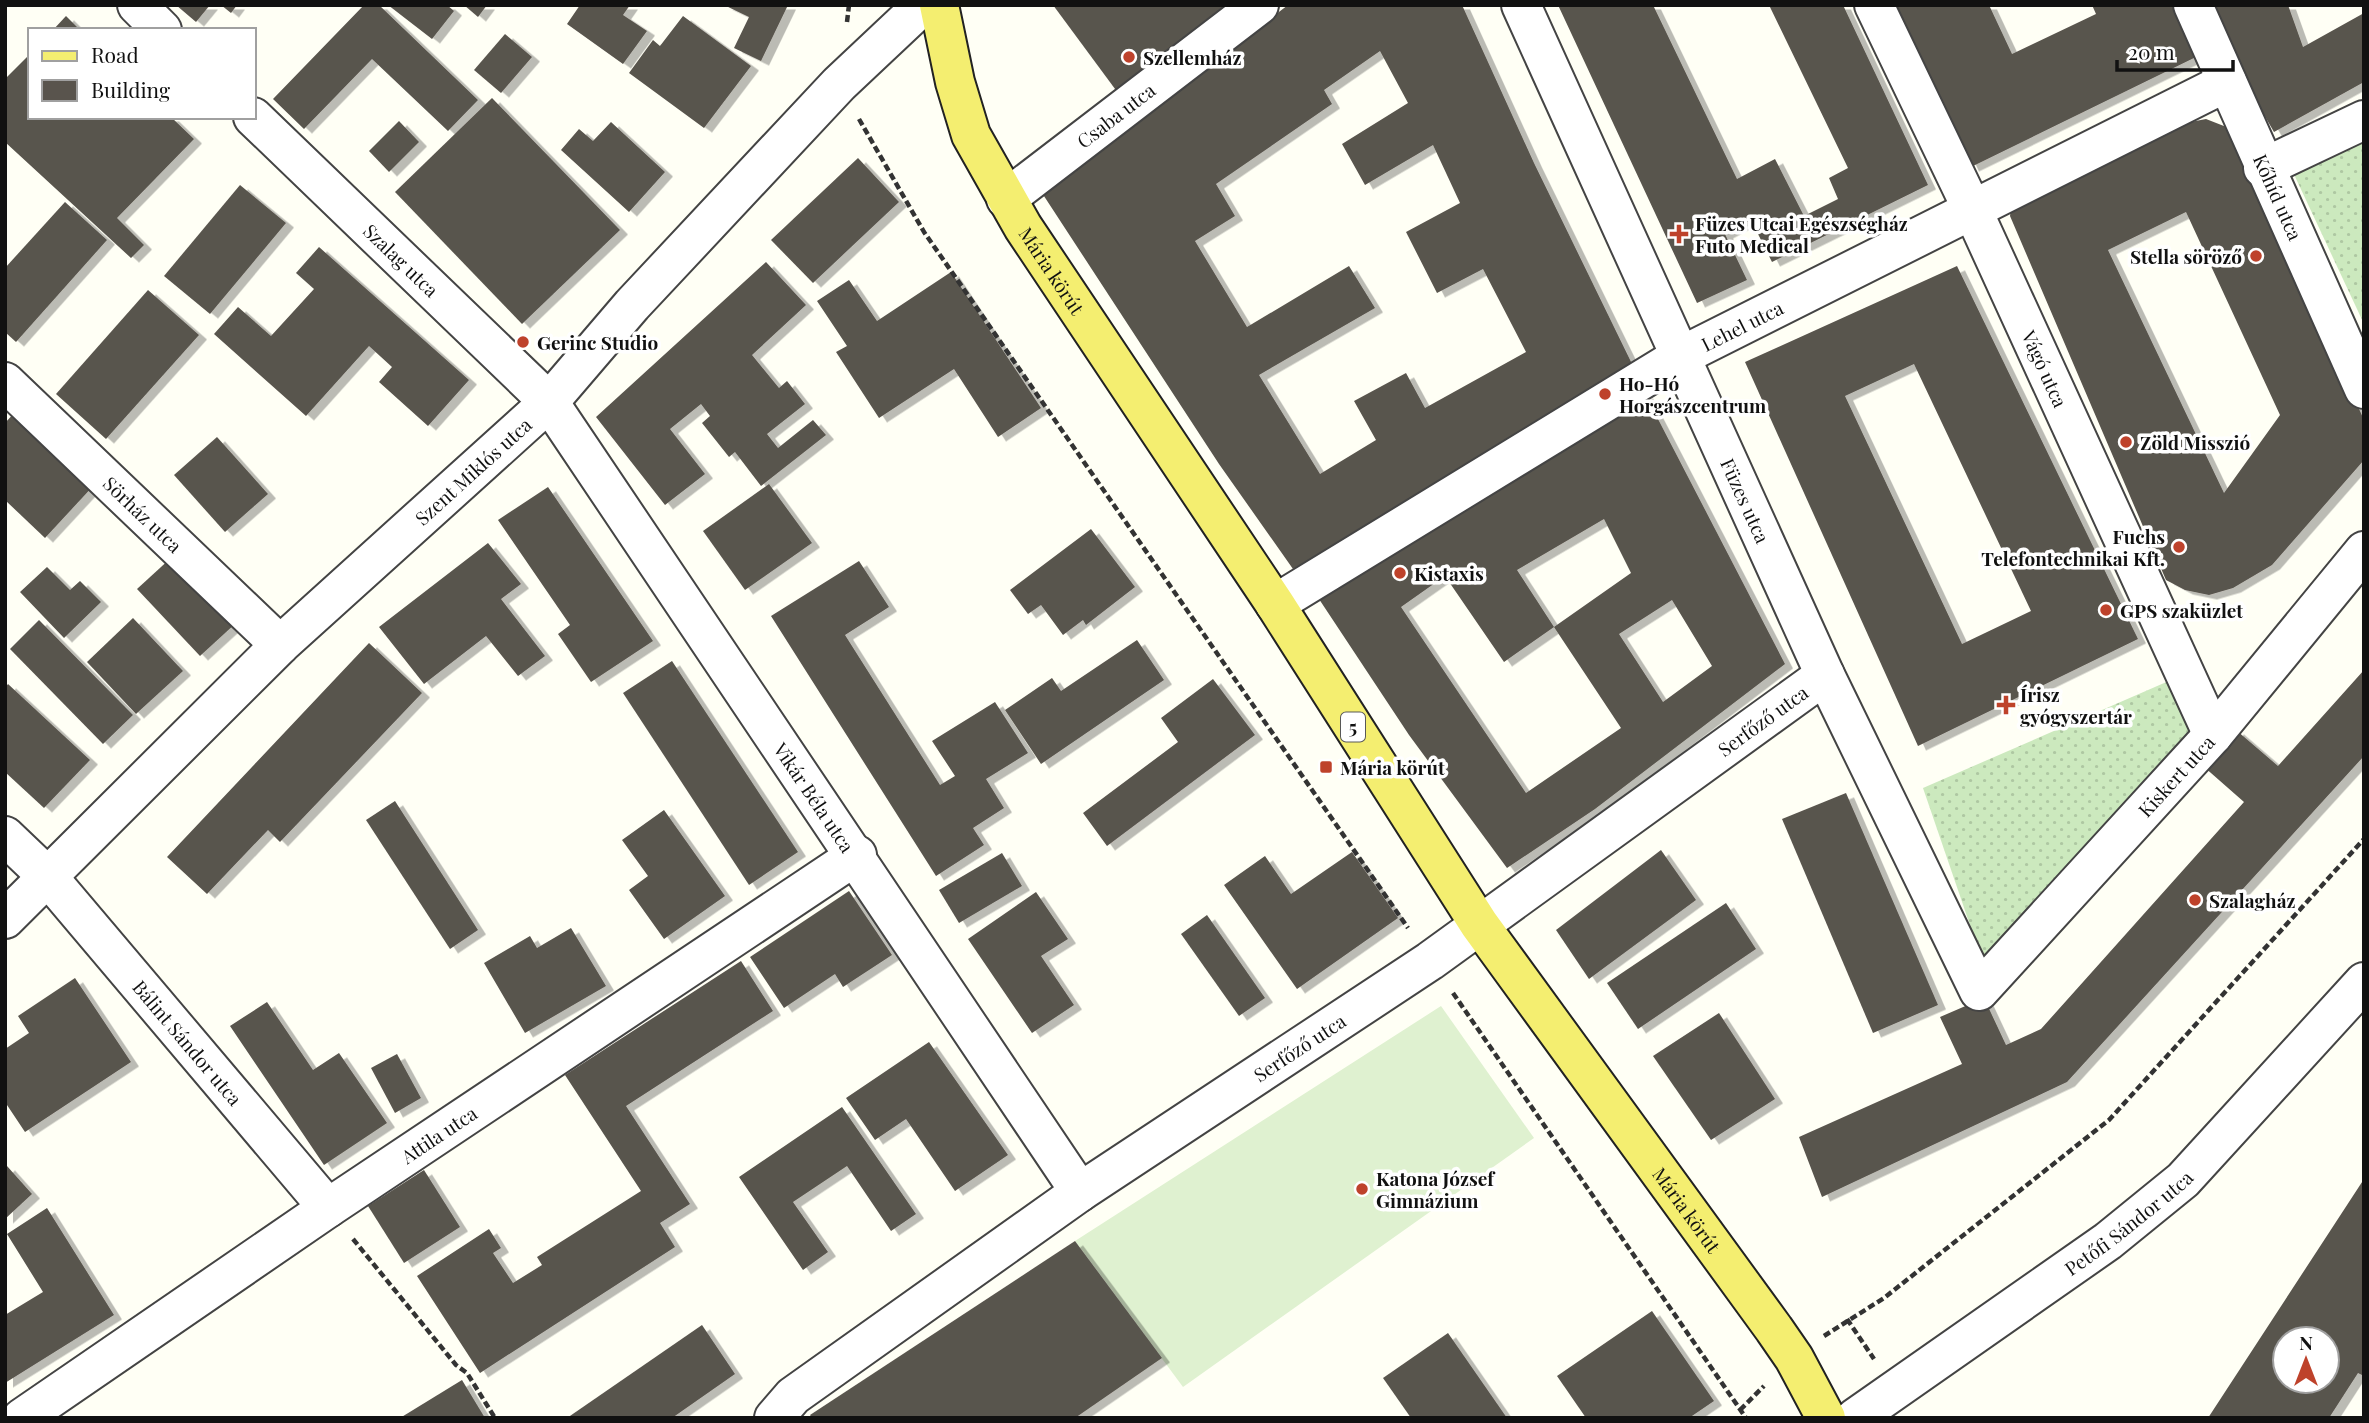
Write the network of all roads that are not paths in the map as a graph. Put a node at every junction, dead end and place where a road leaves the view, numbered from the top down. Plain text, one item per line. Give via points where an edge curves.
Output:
1 (137, 5) edge
2 (923, 5) edge
3 (939, 5) edge
4 (1259, 5) edge
5 (1521, 5) edge
6 (1874, 5) edge
7 (2193, 5) edge
8 (160, 28) edge
9 (2227, 82) junction
10 (255, 119) edge
11 (2364, 120) edge
12 (2263, 168) junction
13 (1006, 200) junction
14 (1972, 209) junction
15 (1679, 356) junction
16 (5, 382) edge
17 (2364, 389) edge
18 (549, 402) junction
19 (2364, 551) edge
20 (1275, 604) junction
21 (279, 645) junction
22 (1825, 675) junction
23 (2213, 735) junction
24 (5, 836) edge
25 (857, 855) junction
26 (48, 877) junction
27 (5, 919) edge
28 (1479, 924) junction
29 (2364, 982) edge
30 (1979, 991) joint
31 (1080, 1192) junction
32 (328, 1208) junction
33 (22, 1418) edge
34 (774, 1418) edge
35 (1826, 1418) edge
36 (1855, 1418) edge

1 - 8 street
2 - 18 street, Szent Miklós utca via 839,84
3 - 13 main road, Mária körút / 5 via 971,135
4 - 13 street, Csaba utca
5 - 15 street, Füzes utca
6 - 14 street, Vágó utca
7 - 9 street, Kőhíd utca
9 - 12 street, Kőhíd utca
9 - 14 street, Lehel utca
10 - 18 street, Szalag utca
11 - 12 street
12 - 17 street, Kőhíd utca
13 - 20 main road, Mária körút / 5
14 - 15 street, Lehel utca
14 - 23 street, Vágó utca
15 - 20 street, Lehel utca
15 - 22 street, Füzes utca
16 - 21 street, Sörház utca
18 - 21 street, Szent Miklós utca
18 - 25 street, Vikár Béla utca
19 - 23 street, Kiskert utca
20 - 28 main road, Mária körút / 5
21 - 26 street, Szent Miklós utca
22 - 28 street, Serfőző utca
22 - 30 street, Füzes utca
23 - 30 street, Kiskert utca
24 - 26 street, Bálint Sándor utca
25 - 31 street, Vikár Béla utca
25 - 32 street, Attila utca
26 - 27 street, Szent Miklós utca
26 - 32 street, Bálint Sándor utca
28 - 31 street, Serfőző utca
28 - 35 main road, Mária körút / 5 via 1781,1338
29 - 36 street, Petőfi Sándor utca via 2183,1180 2108,1241
31 - 34 street, Serfőző utca via 793,1396
32 - 33 street, Attila utca

